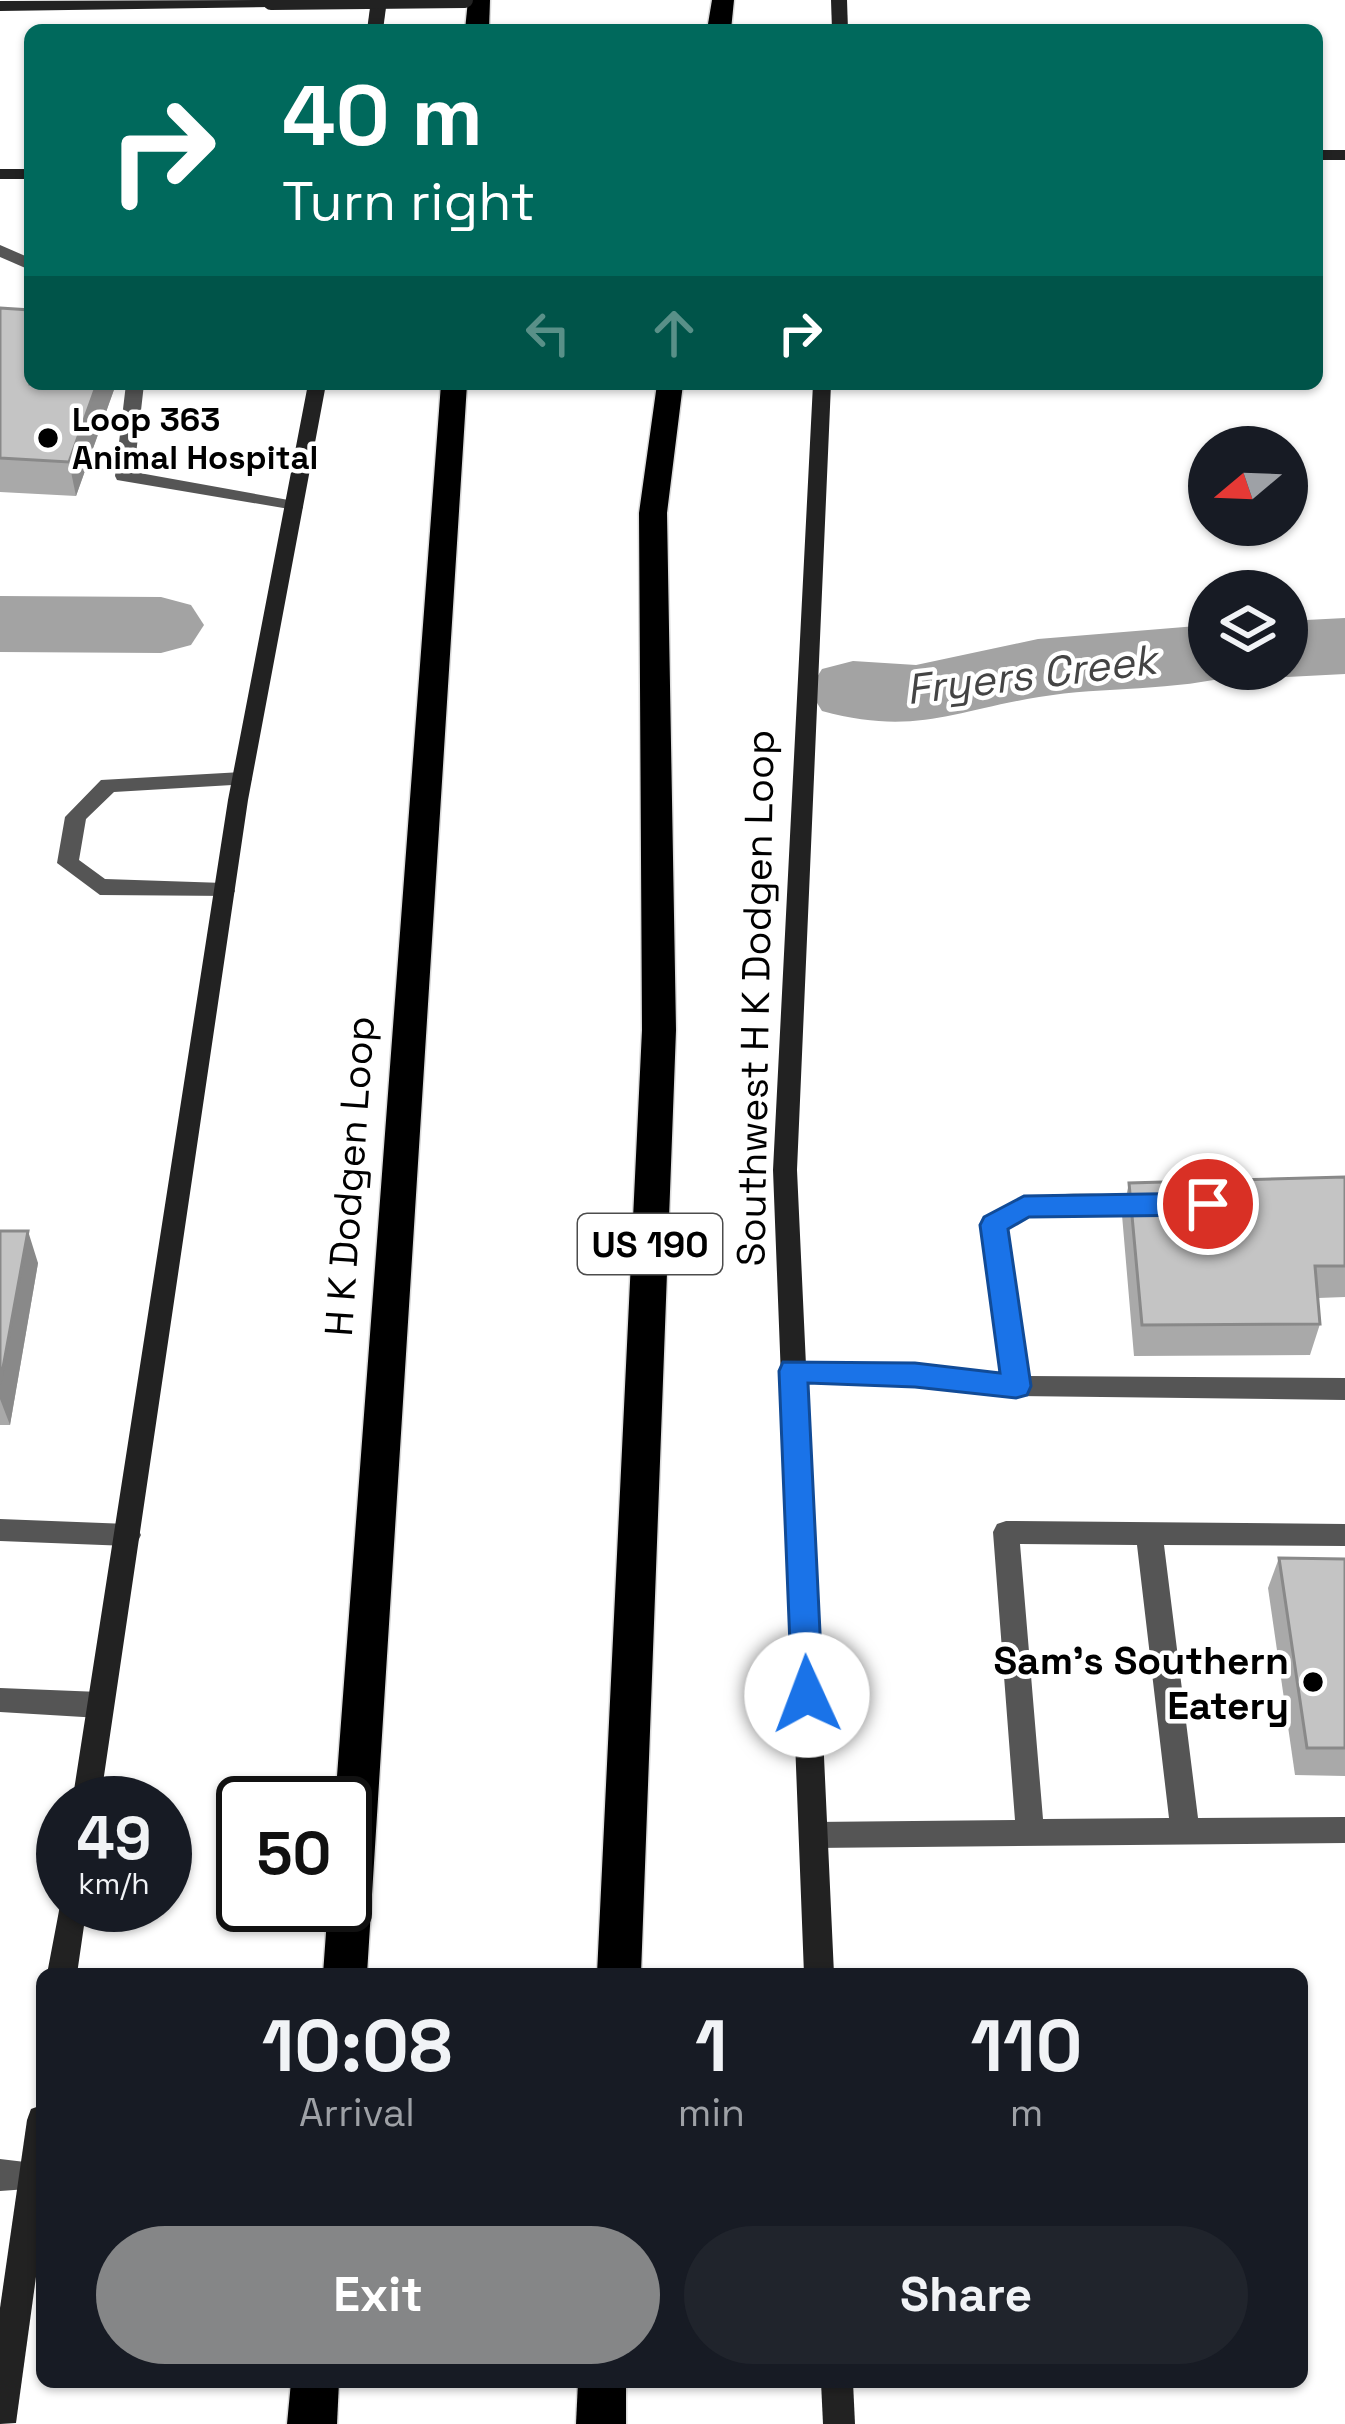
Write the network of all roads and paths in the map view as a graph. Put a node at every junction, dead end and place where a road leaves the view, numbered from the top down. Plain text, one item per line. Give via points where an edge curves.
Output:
1 (465, 0) edge
2 (271, 2) edge
3 (0, 6) edge
4 (134, 390) edge
5 (316, 390) edge
6 (454, 390) edge
7 (669, 390) edge
8 (821, 390) edge
9 (294, 507) junction
10 (242, 779) junction
11 (224, 891) junction
12 (1184, 1204) edge
13 (793, 1371) junction
14 (1016, 1386) junction
15 (1345, 1390) edge
16 (0, 1530) edge
17 (1150, 1533) junction
18 (128, 1534) junction
19 (1345, 1535) edge
20 (0, 1700) edge
21 (100, 1705) junction
22 (90, 1776) edge
23 (1345, 1830) edge
24 (1185, 1831) junction
25 (1030, 1833) junction
26 (813, 1834) junction
27 (68, 1932) edge
28 (63, 1968) edge
29 (345, 1968) edge
30 (619, 1968) edge
31 (819, 1968) edge
32 (36, 2162) edge
33 (0, 2175) edge
34 (34, 2176) junction
35 (315, 2388) edge
36 (602, 2388) edge
37 (837, 2388) edge
38 (0, 2422) edge
39 (312, 2424) edge
40 (601, 2424) edge
41 (839, 2424) edge

1 - 2 main road, bridge
2 - 3 main road
4 - 9 street via 124,476
5 - 9 main road
6 - 29 highway, H K Dodgen Loop
7 - 30 highway, US 190 via 652,513 658,1030
8 - 13 main road, Southwest H K Dodgen Loop via 785,1170
9 - 10 main road
10 - 11 main road
10 - 11 street via 108,785 76,817 68,862 100,887
11 - 18 main road
12 - 14 street via 1024,1206 994,1225
13 - 14 street
13 - 26 main road, Southwest H K Dodgen Loop
14 - 15 street
16 - 18 street
17 - 19 street
17 - 24 street
17 - 25 street via 1006,1532
18 - 21 main road
20 - 21 street
21 - 22 main road
23 - 24 street
24 - 25 street
25 - 26 street
26 - 31 main road, Southwest H K Dodgen Loop
27 - 28 main road
32 - 34 main road
33 - 34 street
34 - 38 main road
35 - 39 highway
36 - 40 highway
37 - 41 main road

